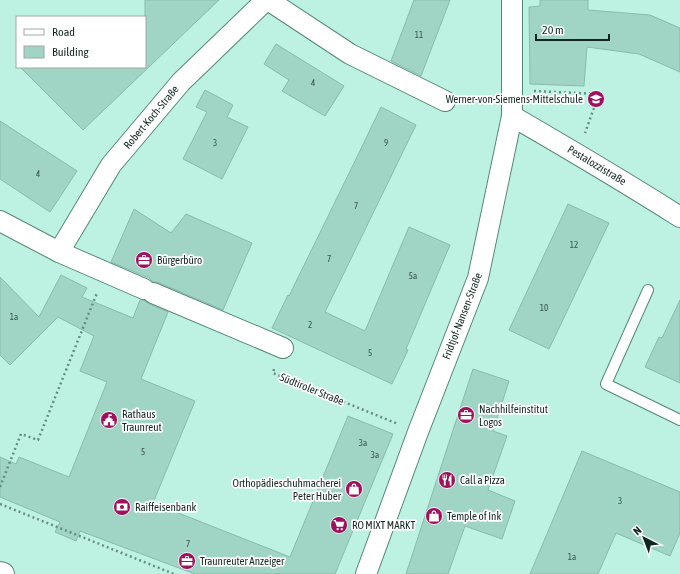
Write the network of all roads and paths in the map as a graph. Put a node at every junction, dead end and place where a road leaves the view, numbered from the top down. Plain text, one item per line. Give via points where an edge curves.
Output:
1 (267, 0) edge
2 (512, 0) edge
3 (533, 92) dead end
4 (445, 101) dead end
5 (512, 116) junction
6 (577, 155) junction
7 (680, 217) edge
8 (0, 221) edge
9 (59, 252) junction
10 (105, 272) junction
11 (648, 290) dead end
12 (283, 348) joint
13 (680, 420) edge
14 (418, 432) junction
15 (0, 487) edge
16 (0, 504) edge
17 (0, 573) edge
18 (4, 574) edge
19 (174, 574) edge
20 (366, 574) edge

1 - 4 street, Robert-Koch-Straße via 350,54
1 - 9 street, Robert-Koch-Straße via 181,82 111,165
2 - 5 street, Fridtjof-Nansen-Straße
3 - 6 path via 599,94
5 - 6 street, Pestalozzistraße
5 - 14 street, Fridtjof-Nansen-Straße via 478,278
6 - 7 street, Pestalozzistraße via 613,174
8 - 9 street
9 - 10 street
10 - 12 street
10 - 15 path via 38,440 21,434
11 - 13 lane via 606,384
12 - 14 path, Südtiroler Straße via 273,373
14 - 20 street, Fridtjof-Nansen-Straße
16 - 19 path
17 - 18 main road

